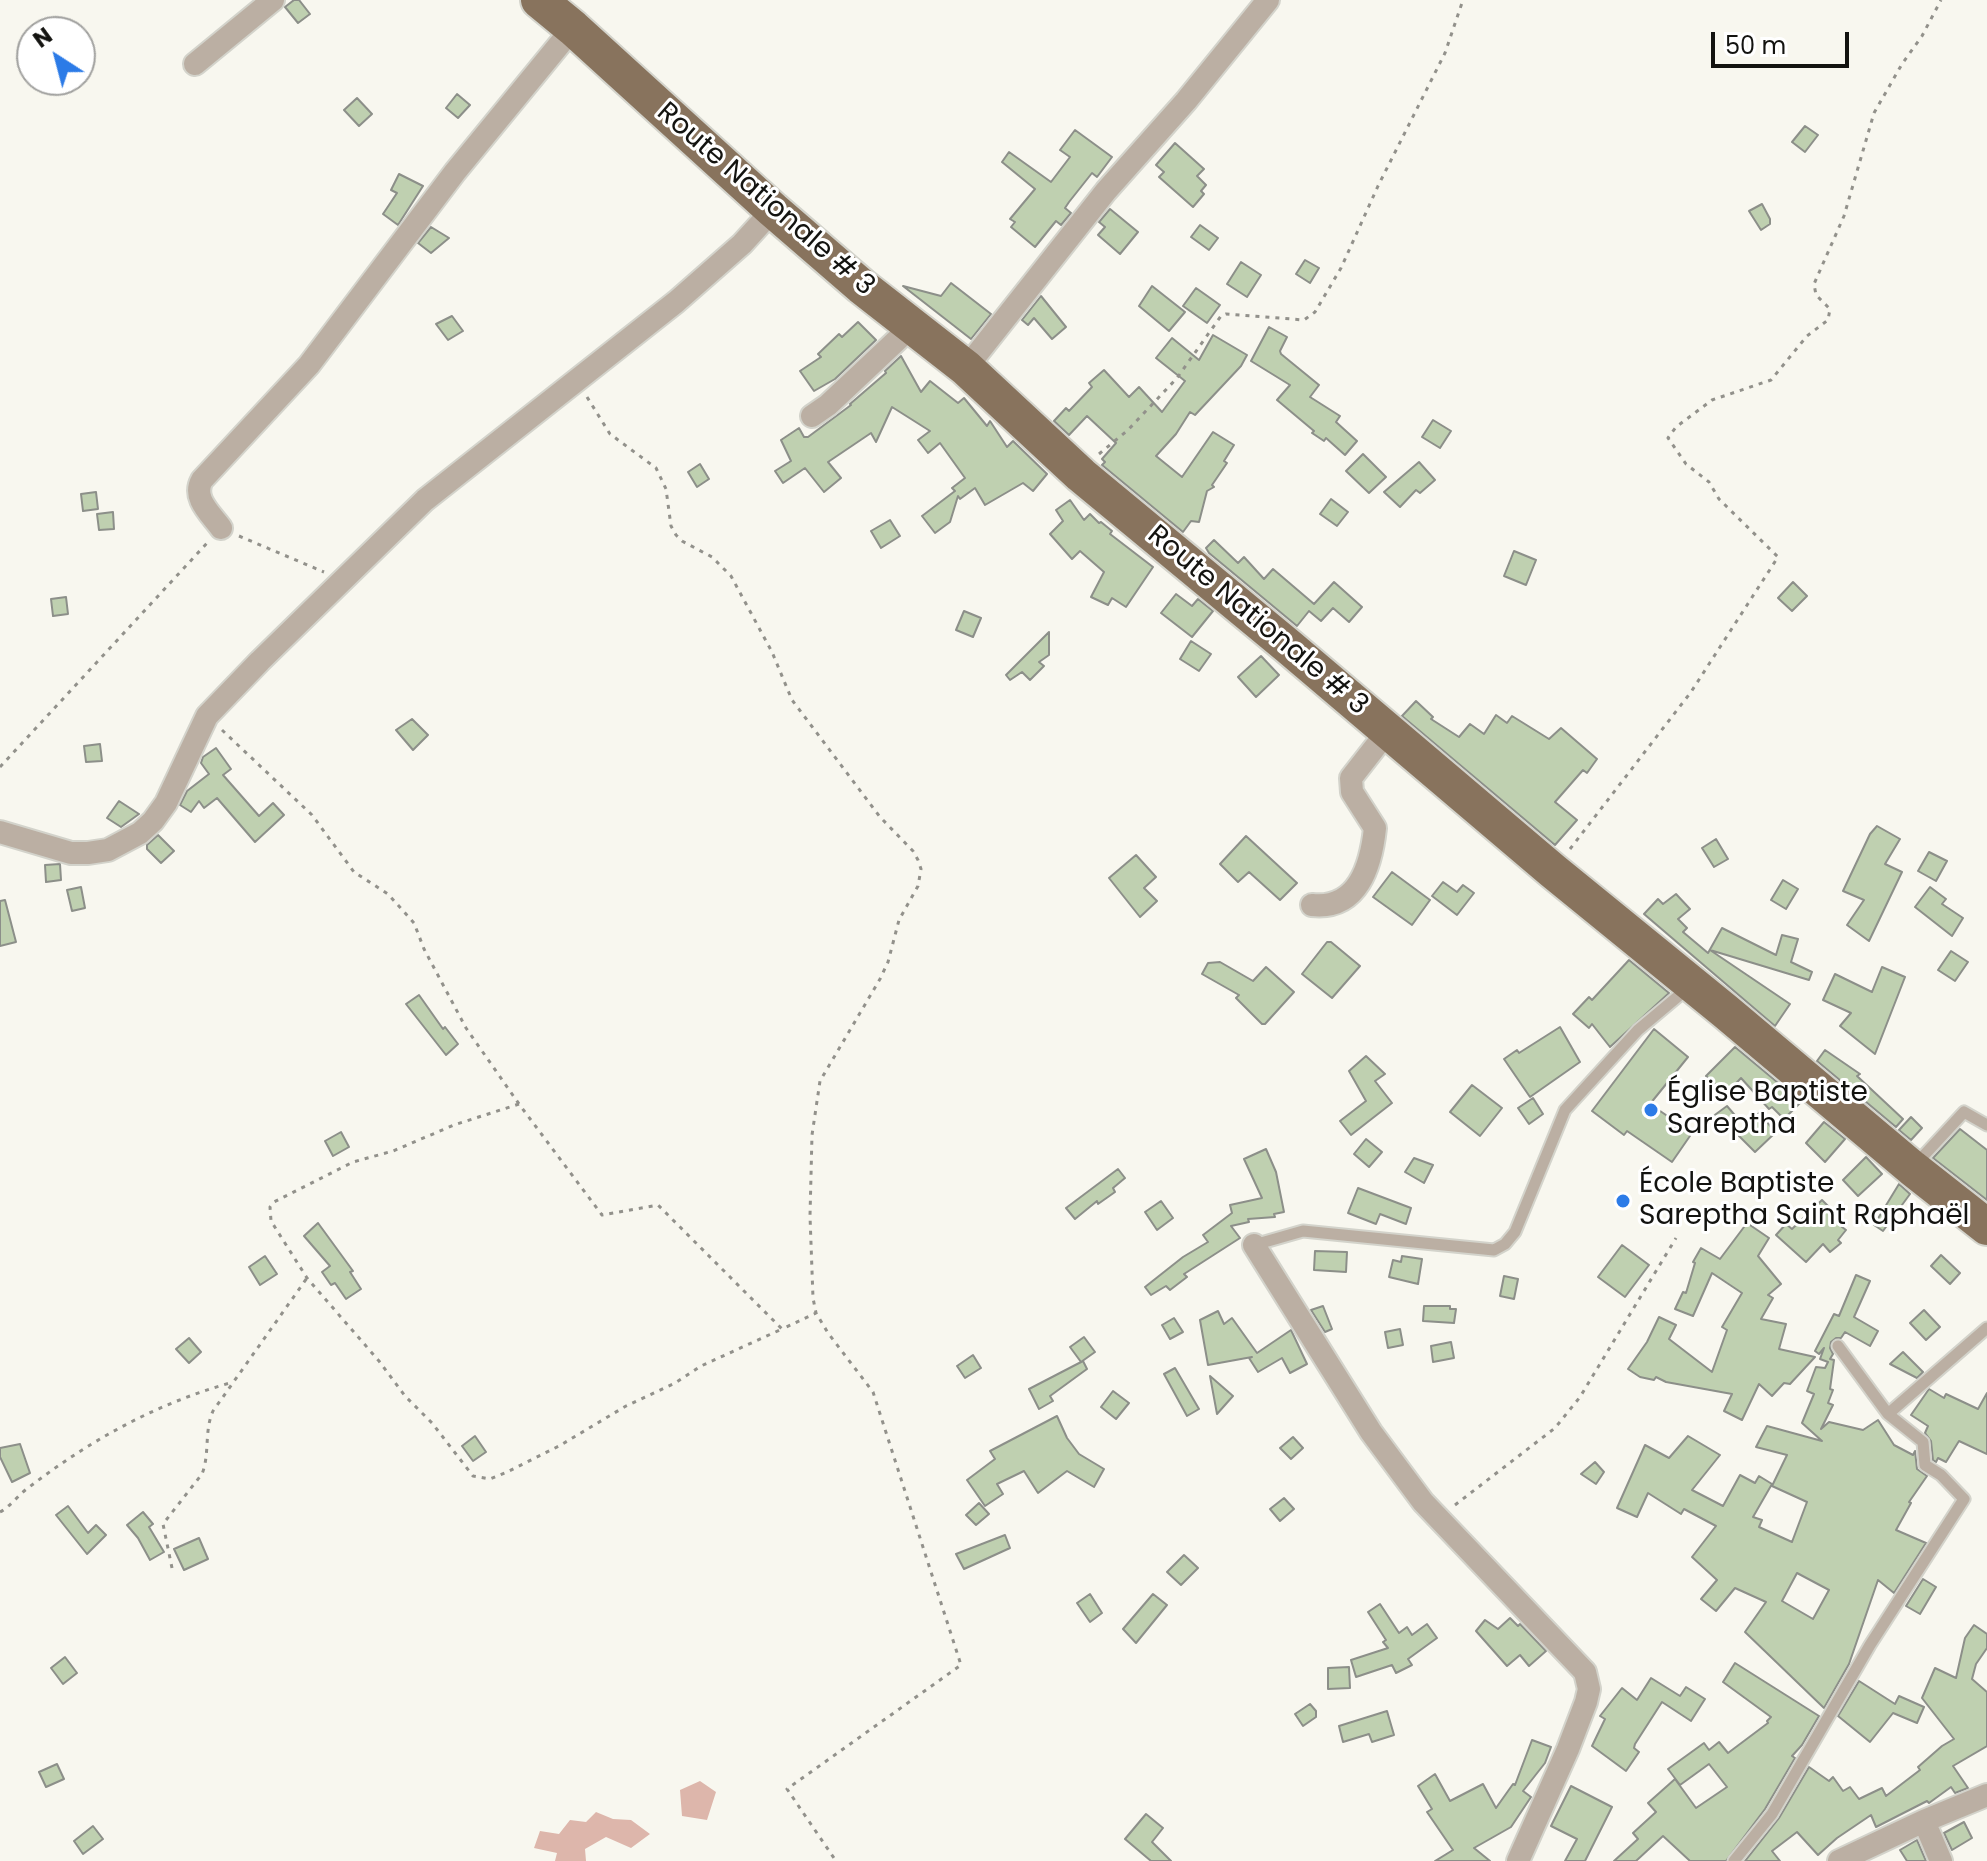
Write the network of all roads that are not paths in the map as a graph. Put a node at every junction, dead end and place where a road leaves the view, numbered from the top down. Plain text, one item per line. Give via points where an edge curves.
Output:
1 (273, 0) edge
2 (539, 0) edge
3 (1268, 0) edge
4 (573, 28) junction
5 (195, 64) dead end
6 (773, 210) junction
7 (912, 326) junction
8 (966, 368) junction
9 (812, 416) dead end
10 (221, 528) road end
11 (1387, 732) junction
12 (0, 832) edge
13 (1312, 905) dead end
14 (1692, 985) junction
15 (1987, 1125) edge
16 (1912, 1168) junction
17 (1987, 1227) edge
18 (1254, 1245) joint
19 (1987, 1328) edge
20 (1838, 1346) dead end
21 (1888, 1414) junction
22 (1987, 1795) edge
23 (1924, 1821) junction
24 (1518, 1861) edge
25 (1734, 1861) edge
26 (1839, 1861) edge
27 (1941, 1861) edge

1 - 5 street
2 - 4 main road, Route Nationale # 3
3 - 8 street via 1106,191
4 - 6 main road, Route Nationale # 3
4 - 10 street via 455,172 309,365 202,480 198,496
6 - 7 main road, Route Nationale # 3
6 - 12 street via 706,277 425,500 343,580 207,716 153,821 108,850 71,853
7 - 8 main road, Route Nationale # 3
7 - 9 street
8 - 11 main road, Route Nationale # 3 via 1081,475
11 - 13 street via 1350,785 1375,828 1362,881 1347,898 1323,907
11 - 14 main road, Route Nationale # 3
14 - 16 main road, Route Nationale # 3
14 - 18 lane via 1638,1030 1565,1110 1515,1232 1505,1244 1494,1250 1303,1231
15 - 16 lane via 1964,1112
16 - 17 main road, Route Nationale # 3
18 - 24 street via 1371,1432 1437,1519 1585,1672 1586,1702
19 - 21 lane
20 - 21 lane
21 - 25 lane via 1923,1442 1925,1465 1964,1499 1864,1654 1772,1814
22 - 23 street
23 - 26 street
23 - 27 street

